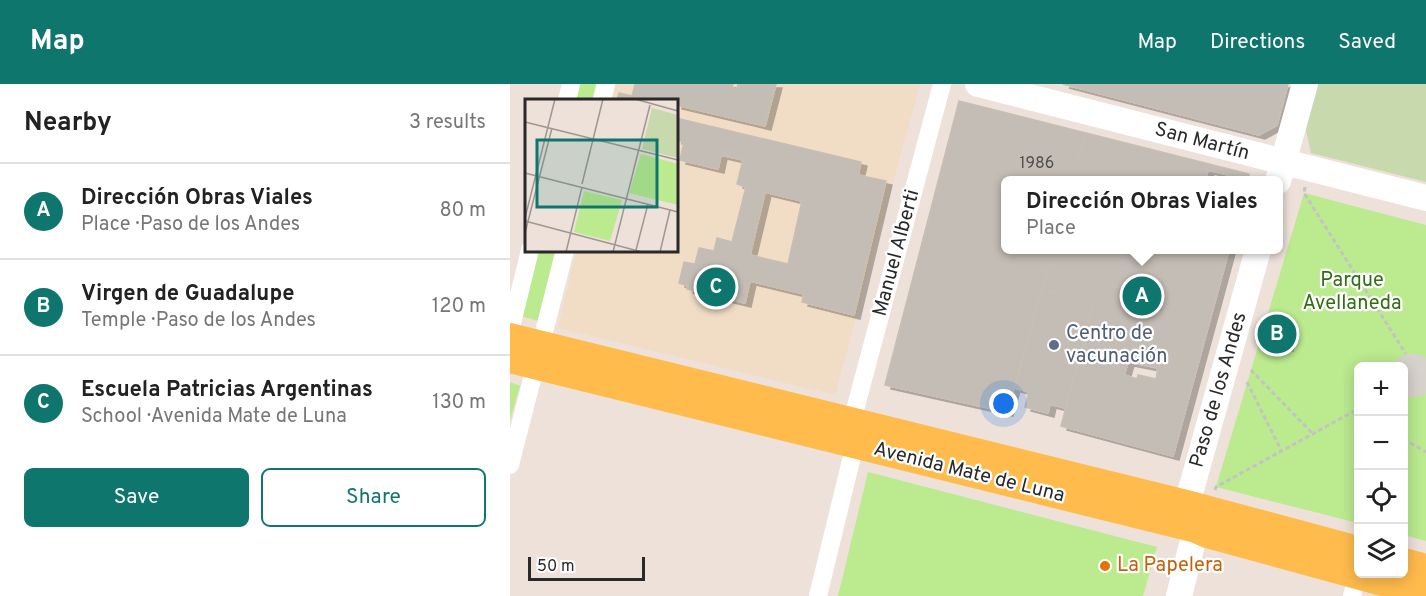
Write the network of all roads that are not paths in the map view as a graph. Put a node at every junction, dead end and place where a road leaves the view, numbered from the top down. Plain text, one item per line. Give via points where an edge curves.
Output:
1 (571, 84) edge
2 (606, 84) edge
3 (942, 84) edge
4 (978, 84) edge
5 (1305, 84) edge
6 (567, 99) edge
7 (602, 99) edge
8 (1281, 172) edge
9 (1426, 198) edge
10 (530, 252) edge
11 (564, 252) edge
12 (1257, 254) edge
13 (510, 331) edge
14 (510, 337) edge
15 (529, 356) edge
16 (853, 433) junction
17 (510, 465) edge
18 (1191, 516) junction
19 (1408, 563) edge
20 (1426, 568) edge
21 (1354, 573) edge
22 (1370, 578) edge
23 (1426, 594) edge
24 (818, 596) edge
25 (1179, 596) edge

1 - 6 street
2 - 7 street
3 - 16 street, Manuel Alberti
4 - 8 street, San Martín
5 - 8 street
8 - 9 street, San Martín
10 - 13 street
11 - 15 street
12 - 18 street, Paso de los Andes
14 - 15 main road, Avenida Mate de Luna
15 - 16 main road, Avenida Mate de Luna
15 - 17 street
16 - 18 main road, Avenida Mate de Luna
16 - 24 street, Manuel Alberti
18 - 21 main road, Avenida Mate de Luna via 1207,534
18 - 25 street, Paso de los Andes
19 - 20 main road
22 - 23 main road, Avenida Mate de Luna

